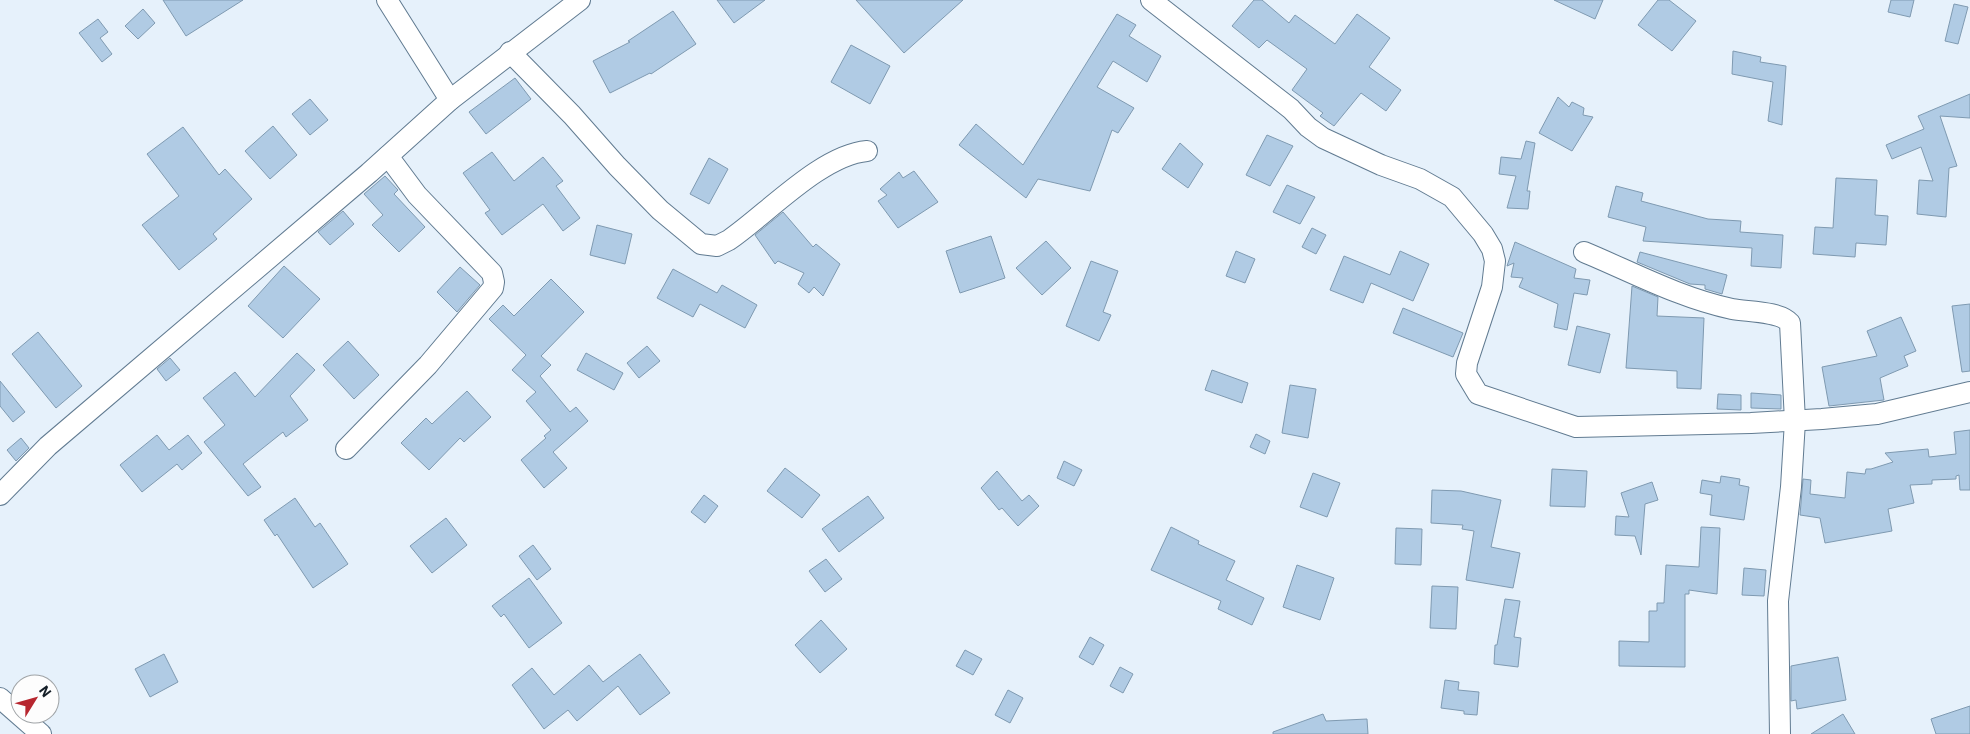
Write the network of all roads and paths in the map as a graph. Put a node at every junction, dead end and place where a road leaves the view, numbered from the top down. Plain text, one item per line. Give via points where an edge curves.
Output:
1 (388, 0) edge
2 (580, 0) edge
3 (1151, 0) edge
4 (510, 52) junction
5 (450, 100) junction
6 (867, 151) dead end
7 (388, 156) junction
8 (1584, 252) dead end
9 (1970, 392) edge
10 (1795, 421) junction
11 (346, 449) dead end
12 (0, 495) edge
13 (0, 698) edge
14 (42, 734) edge
15 (1780, 734) edge

1 - 5 street
2 - 4 street
3 - 10 street via 1291,109 1308,128 1381,165 1438,188 1465,211 1483,234 1495,261 1492,287 1466,363 1466,374 1478,394 1576,427
4 - 5 street
4 - 6 street via 660,210 701,244 721,244 821,169 856,152
5 - 7 street
7 - 11 street via 417,195 492,273 494,282 493,288 428,365
7 - 12 street via 48,446
8 - 10 street via 1697,300 1787,319 1792,328
9 - 10 street via 1877,414
10 - 15 street via 1778,601
13 - 14 street

